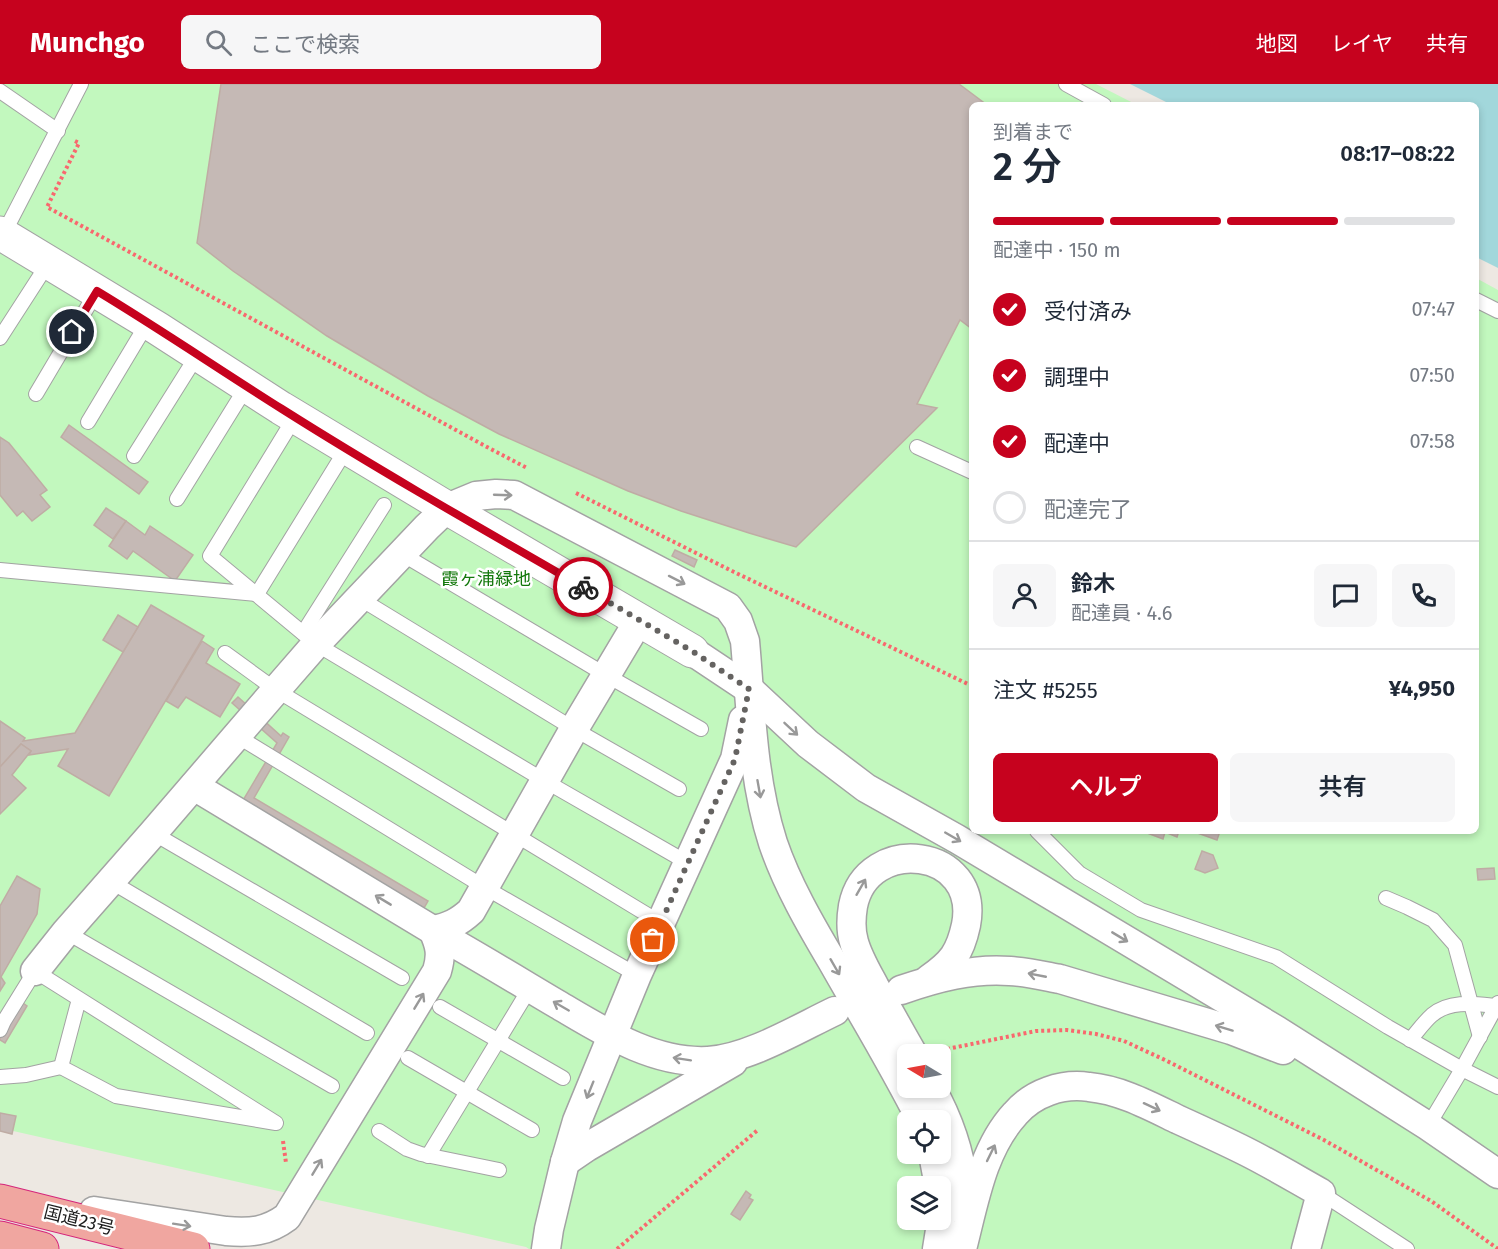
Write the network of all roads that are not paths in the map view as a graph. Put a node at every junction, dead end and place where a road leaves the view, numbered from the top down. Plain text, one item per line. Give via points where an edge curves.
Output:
1 (81, 84) edge
2 (1066, 84) edge
3 (0, 91) edge
4 (1099, 102) edge
5 (58, 131) junction
6 (2, 234) edge
7 (49, 262) junction
8 (97, 291) junction
9 (1479, 302) edge
10 (1498, 311) edge
11 (148, 322) junction
12 (0, 338) edge
13 (198, 354) junction
14 (247, 386) junction
15 (36, 394) dead end
16 (295, 417) junction
17 (88, 422) dead end
18 (917, 447) dead end
19 (347, 448) junction
20 (134, 456) dead end
21 (969, 471) edge
22 (177, 499) dead end
23 (384, 505) dead end
24 (447, 508) junction
25 (402, 554) junction
26 (0, 570) edge
27 (257, 594) junction
28 (359, 598) junction
29 (639, 620) junction
30 (310, 639) junction
31 (692, 651) joint
32 (225, 652) dead end
33 (606, 675) junction
34 (749, 689) junction
35 (276, 690) junction
36 (574, 729) junction
37 (701, 729) dead end
38 (237, 736) junction
39 (545, 781) junction
40 (194, 786) junction
41 (679, 789) dead end
42 (153, 833) junction
43 (514, 834) junction
44 (1040, 834) edge
45 (688, 863) junction
46 (111, 881) junction
47 (484, 887) junction
48 (1386, 898) dead end
49 (661, 923) junction
50 (433, 930) junction
51 (66, 932) junction
52 (36, 971) junction
53 (637, 975) junction
54 (402, 978) dead end
55 (531, 988) junction
56 (79, 999) junction
57 (1470, 1003) junction
58 (1497, 1005) edge
59 (440, 1007) dead end
60 (835, 1011) dead end
61 (0, 1030) edge
62 (367, 1033) dead end
63 (612, 1035) junction
64 (1480, 1037) junction
65 (1410, 1040) junction
66 (498, 1041) junction
67 (907, 1044) edge
68 (756, 1049) junction
69 (408, 1058) dead end
70 (61, 1067) junction
71 (1462, 1068) junction
72 (0, 1077) edge
73 (563, 1078) dead end
74 (332, 1086) dead end
75 (1498, 1087) edge
76 (467, 1092) junction
77 (936, 1098) edge
78 (916, 1110) edge
79 (1428, 1126) junction
80 (532, 1130) dead end
81 (379, 1131) dead end
82 (428, 1156) junction
83 (565, 1162) junction
84 (499, 1170) dead end
85 (1498, 1174) edge
86 (1321, 1193) junction
87 (0, 1198) edge
88 (940, 1230) edge
89 (0, 1238) edge
90 (42, 1249) edge
91 (193, 1249) edge
92 (546, 1249) edge
93 (937, 1249) edge
94 (961, 1249) edge
95 (1306, 1249) edge
96 (1407, 1249) edge

1 - 5 lane
2 - 4 lane
3 - 5 lane
5 - 6 lane
6 - 7 street
7 - 8 street
7 - 12 lane
8 - 11 street
8 - 15 lane
9 - 10 lane
11 - 13 street
11 - 17 lane
13 - 14 street
13 - 20 lane
14 - 16 street
14 - 22 lane
16 - 19 street
16 - 27 lane via 210,556
18 - 21 lane
19 - 24 street
19 - 27 lane
23 - 30 lane
24 - 25 street
24 - 29 street
24 -> 34 street via 476,496 514,495 728,607 745,640
25 - 28 street
25 - 33 lane
26 - 27 lane
27 - 30 lane
28 - 30 street
28 - 36 lane
29 - 31 street
29 - 33 street
30 - 35 street
30 - 39 lane
31 - 34 street
32 - 35 lane
33 - 36 street
33 - 37 lane
34 - 45 street via 735,759
34 -> 78 street via 758,783 774,846 802,909
34 -> 79 street via 808,744 866,788 1268,1025
35 - 38 street
35 - 43 lane
36 - 39 street
36 - 41 lane
38 - 40 street
38 - 47 lane
39 - 43 street
39 - 45 lane
40 - 42 street
50 -> 40 street
42 - 46 street
42 - 54 lane
43 - 47 street
43 - 49 lane
44 - 65 lane via 1079,873 1141,910 1276,957
45 - 49 street
46 - 51 street
46 - 62 lane
47 - 50 street via 462,920
47 - 53 lane
48 - 57 lane via 1433,920 1455,945
49 - 53 street
50 - 55 street
87 -> 50 street via 226,1231 246,1232 276,1225 287,1217 438,970 441,957
51 - 52 street
51 - 74 lane
52 - 56 lane
52 - 61 lane
53 - 63 street
63 -> 55 street
55 - 66 lane
56 - 70 lane
56 - 70 lane via 276,1123 116,1096
57 - 58 lane
57 - 64 lane
57 - 65 lane via 1433,1014
58 - 64 lane
59 - 66 lane
60 - 68 street
68 -> 63 street via 709,1061 688,1060 639,1048
63 -> 83 street
64 - 71 lane
65 - 71 lane
66 - 73 lane
66 - 76 lane
67 - 79 street via 863,964 850,919 863,881 877,868 911,858 929,860 960,881 967,919 963,940 954,957 940,971 912,986 957,974 999,971 1060,980 1280,1048
68 - 83 street
69 - 76 lane
70 - 72 lane
71 - 75 lane
71 - 79 lane
76 - 80 lane
76 - 82 lane
77 - 94 street via 949,1126 964,1188
79 - 85 street
81 - 82 lane via 407,1149
82 - 84 lane
83 - 92 street
94 -> 86 street via 985,1166 1000,1135 1032,1098 1068,1086 1109,1090 1138,1100 1245,1151
86 - 95 street
86 - 96 lane
87 - 91 highway, 国道23号
88 - 93 street
89 - 90 highway, 国道23号

